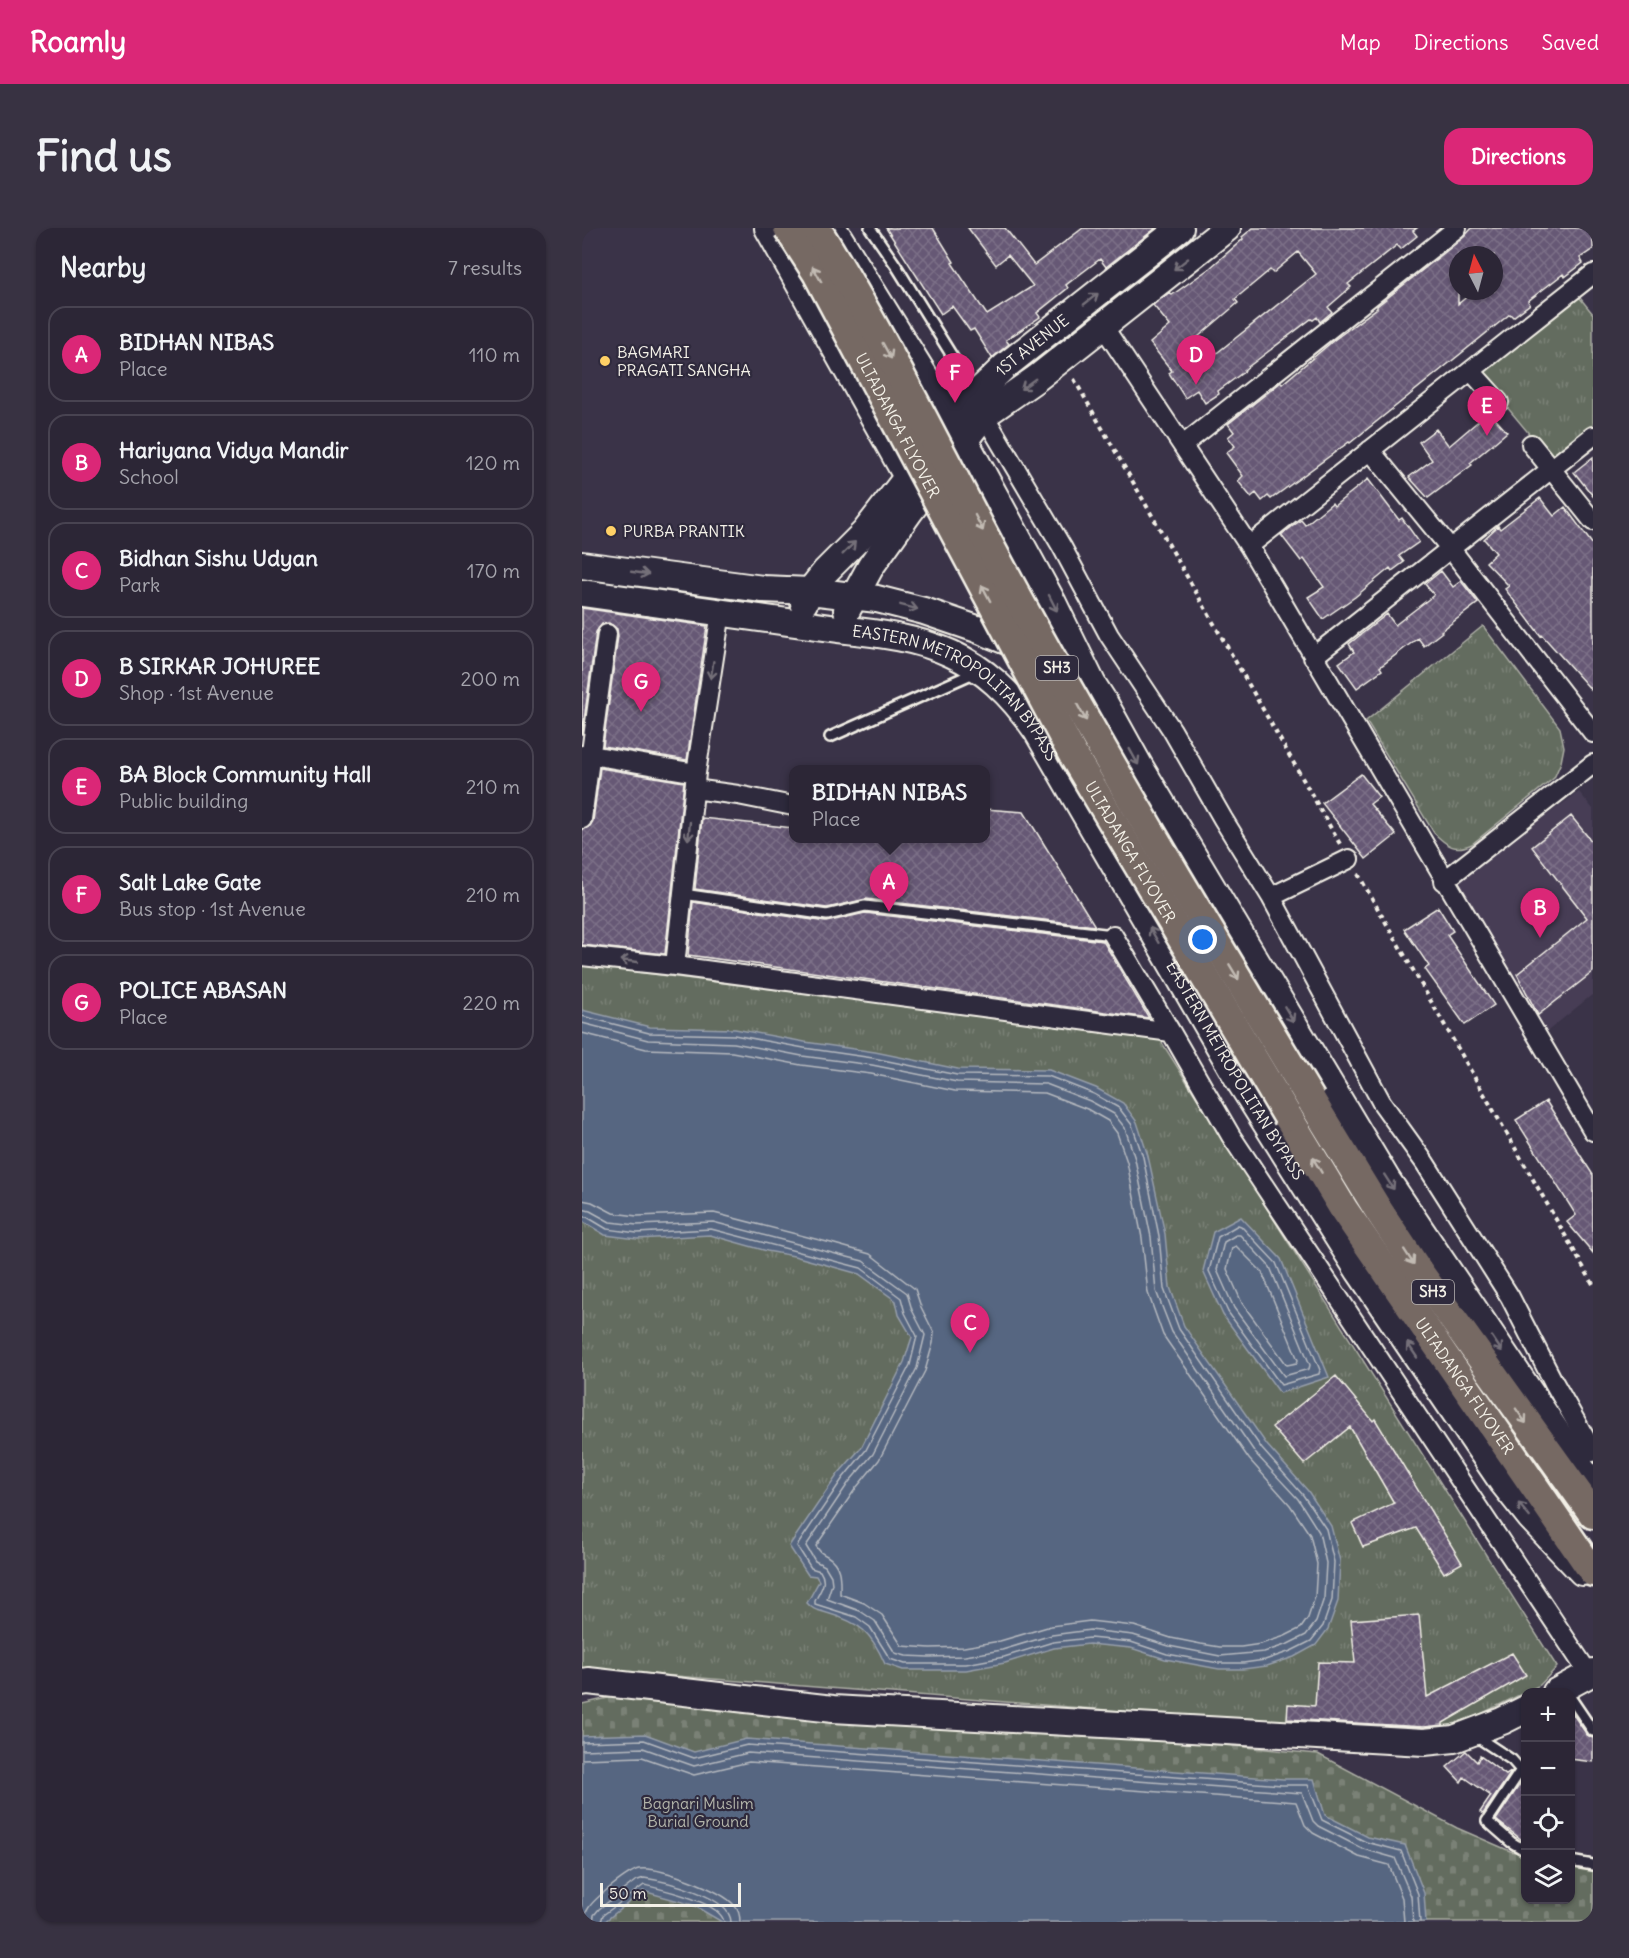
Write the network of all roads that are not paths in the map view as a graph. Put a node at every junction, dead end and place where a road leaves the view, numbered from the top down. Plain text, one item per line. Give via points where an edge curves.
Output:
1 (768, 228) edge
2 (788, 228) edge
3 (816, 228) edge
4 (833, 228) edge
5 (870, 228) edge
6 (1180, 228) edge
7 (1227, 228) edge
8 (1456, 228) edge
9 (1593, 274) edge
10 (1103, 326) junction
11 (1471, 370) junction
12 (1499, 402) dead end
13 (980, 405) junction
14 (952, 419) junction
15 (1593, 436) edge
16 (965, 441) junction
17 (1531, 444) dead end
18 (1184, 445) junction
19 (1370, 450) junction
20 (1551, 469) junction
21 (907, 477) junction
22 (920, 499) junction
23 (1593, 521) edge
24 (1249, 546) junction
25 (1450, 548) junction
26 (582, 565) edge
27 (810, 591) junction
28 (582, 593) edge
29 (852, 598) junction
30 (721, 612) junction
31 (795, 622) junction
32 (838, 629) junction
33 (607, 634) dead end
34 (1313, 657) junction
35 (981, 670) junction
36 (1095, 688) junction
37 (1593, 733) edge
38 (830, 737) dead end
39 (587, 755) edge
40 (1593, 764) edge
41 (695, 781) junction
42 (789, 805) edge
43 (582, 819) edge
44 (1349, 859) road end
45 (1444, 881) junction
46 (683, 894) junction
47 (1271, 897) junction
48 (1113, 935) joint
49 (582, 956) edge
50 (675, 966) junction
51 (1171, 1032) junction
52 (1593, 1131) edge
53 (1593, 1452) edge
54 (1593, 1486) edge
55 (1593, 1514) edge
56 (1593, 1572) edge
57 (1593, 1583) edge
58 (1591, 1673) edge
59 (582, 1682) edge
60 (1570, 1688) edge
61 (1575, 1706) edge
62 (1521, 1712) edge
63 (1593, 1731) edge
64 (1472, 1733) junction
65 (1521, 1771) edge
66 (1521, 1776) edge
67 (1524, 1850) edge
68 (1575, 1862) edge
69 (1593, 1865) edge

1 - 21 main road
56 -> 2 main road, ULTADANGA FLYOVER / SH3, bridge via 1344,1210 1288,1117 1073,755 817,273
3 -> 55 main road, ULTADANGA FLYOVER / SH3, bridge via 857,296 1111,765 1311,1100 1420,1273
4 - 14 main road
5 - 13 lane
13 -> 6 main road, 1ST AVENUE via 1004,367
7 -> 10 main road
8 - 18 street
9 - 11 street
10 -> 13 main road via 1037,378
10 - 18 street
11 - 12 street
11 - 19 street
13 - 14 main road, 1ST AVENUE
13 - 16 main road
13 - 47 street via 1108,635 1172,729
14 - 16 main road
14 - 21 main road, 1ST AVENUE
15 - 20 street
16 - 22 main road
16 -> 36 main road
17 - 20 street
18 - 24 street
19 - 24 street
19 - 25 street
20 - 23 street
20 - 25 street
21 - 22 main road
27 -> 21 main road, 1ST AVENUE via 865,532
22 - 29 main road
24 - 34 street
25 - 34 street
25 - 37 street
26 -> 27 main road, EASTERN METROPOLITAN BYPASS via 762,589
27 - 29 main road, EASTERN METROPOLITAN BYPASS
27 - 31 main road, 1ST AVENUE
28 - 30 main road, EASTERN METROPOLITAN BYPASS
29 - 32 main road
29 -> 36 main road, EASTERN METROPOLITAN BYPASS via 878,599 977,629 1031,651
30 - 31 main road, EASTERN METROPOLITAN BYPASS
30 -> 41 street
31 - 32 main road, EASTERN METROPOLITAN BYPASS
32 - 35 main road, EASTERN METROPOLITAN BYPASS via 924,643 957,655
33 - 39 street
34 - 45 street
35 - 38 lane
57 -> 35 main road, EASTERN METROPOLITAN BYPASS via 1503,1484 1397,1329 1240,1082 1036,731 1019,705
36 -> 54 main road, EASTERN METROPOLITAN BYPASS via 1387,1180
39 - 41 street
39 - 43 street
40 - 45 street
41 - 42 street
41 -> 46 street
44 - 47 street
45 - 52 street
46 - 48 lane via 827,915 866,906
46 - 50 street
47 - 53 street via 1382,1103 1510,1297
48 - 51 street
50 -> 49 street
50 - 51 street
51 - 58 street via 1231,1136
58 - 60 main road
59 - 64 main road via 845,1710 1424,1742
61 - 63 lane
62 - 64 main road
64 - 65 lane
66 - 67 lane via 1487,1821
68 - 69 lane

